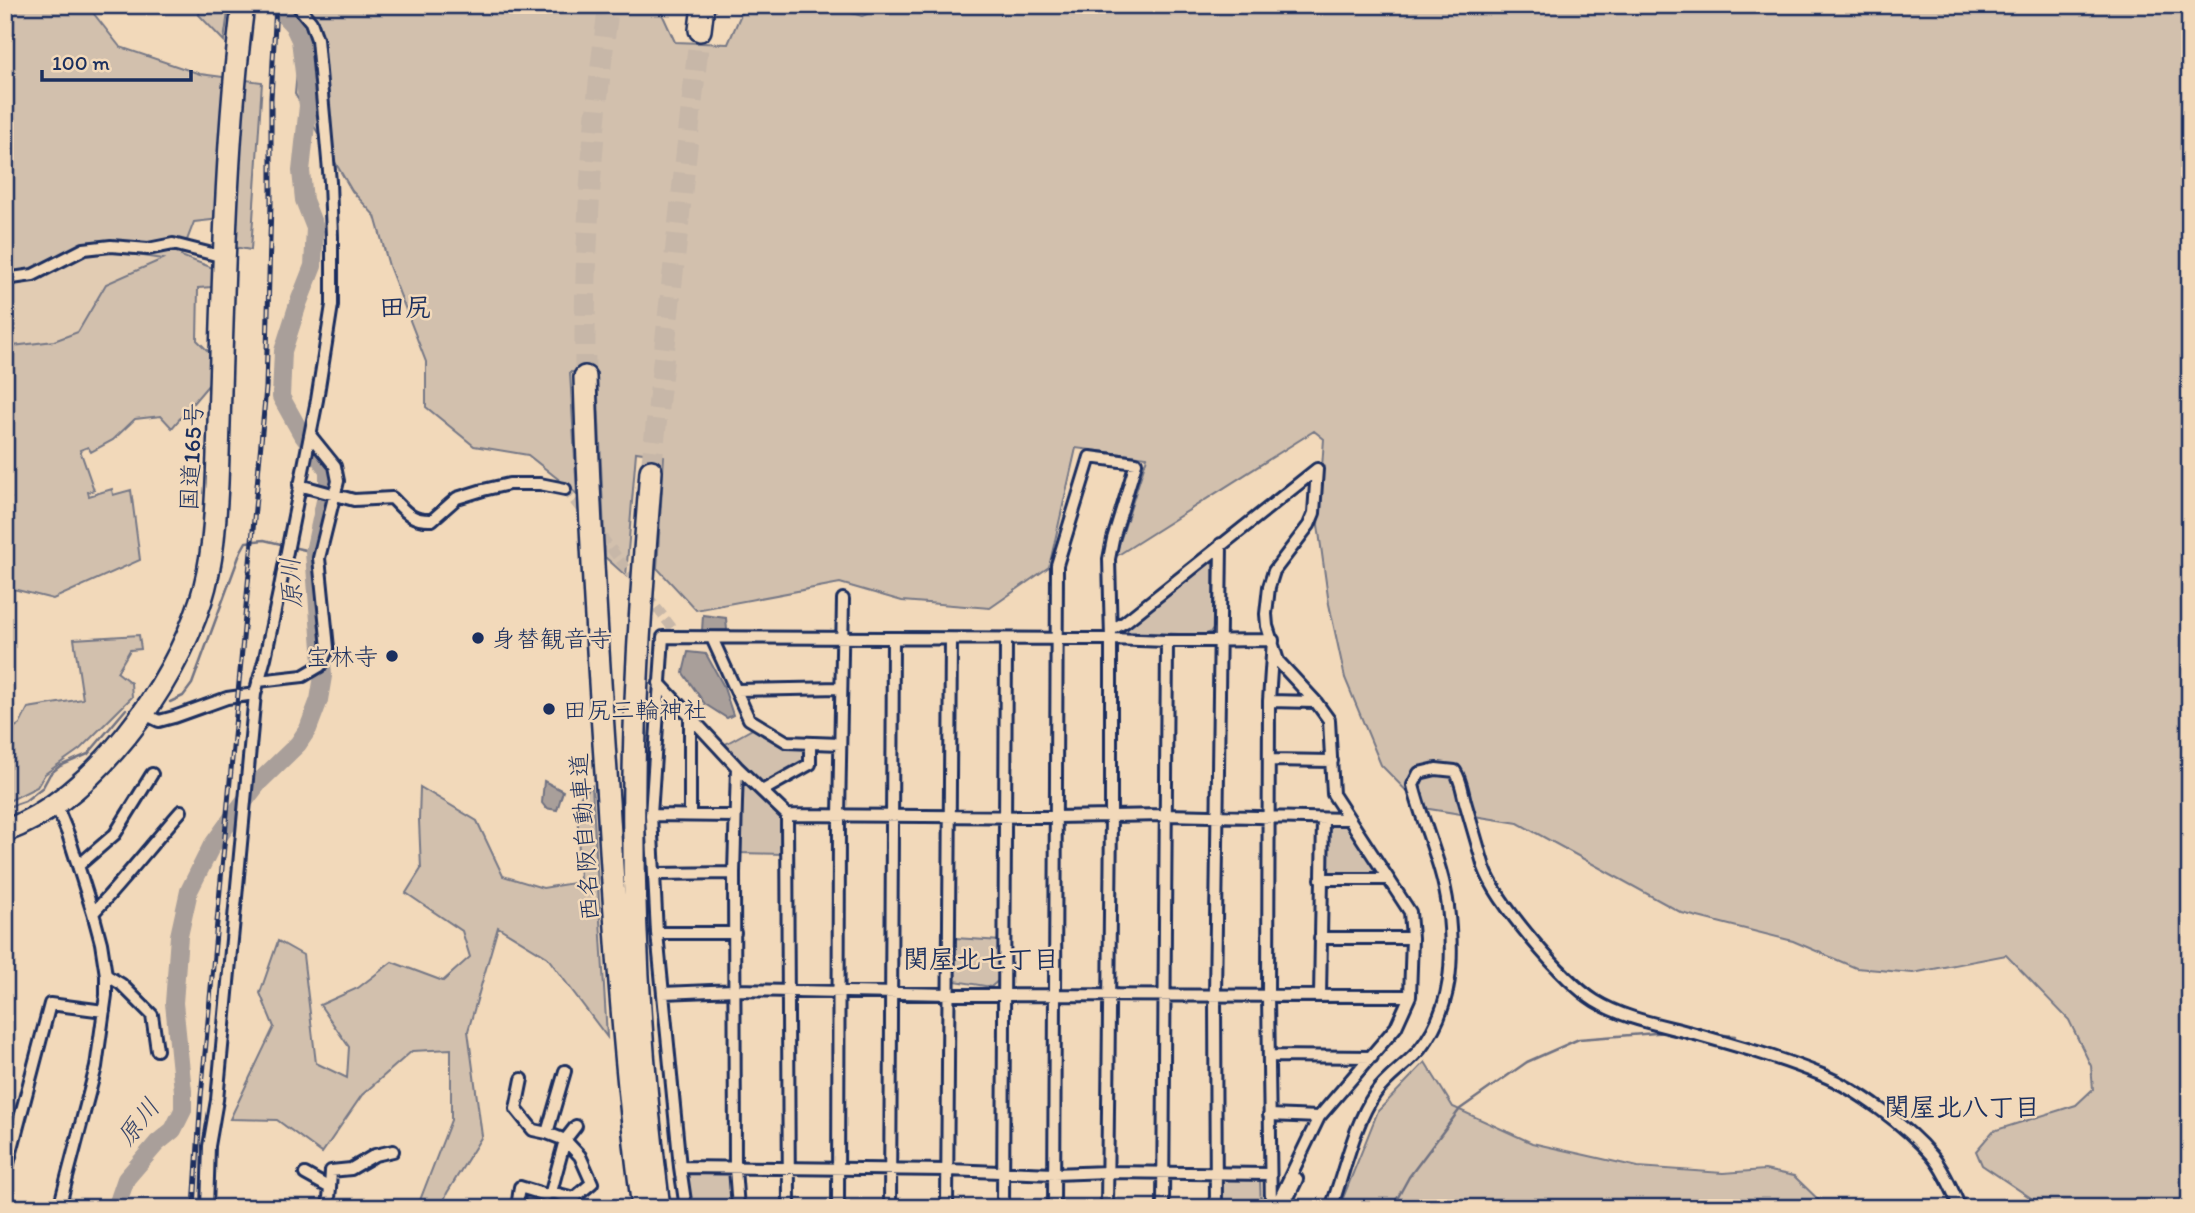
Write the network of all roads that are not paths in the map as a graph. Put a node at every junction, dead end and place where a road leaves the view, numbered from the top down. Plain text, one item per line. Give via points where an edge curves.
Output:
1 (243, 5) edge
2 (297, 5) edge
3 (702, 5) edge
4 (700, 30) tunnel mouth
5 (224, 257) junction
6 (5, 279) edge
7 (585, 377) tunnel mouth
8 (310, 435) junction
9 (651, 471) tunnel mouth
10 (299, 485) junction
11 (565, 489) tunnel mouth
12 (335, 495) junction
13 (1221, 544) junction
14 (843, 599) dead end
15 (1111, 634) junction
16 (712, 638) junction
17 (841, 638) junction
18 (893, 639) junction
19 (951, 639) junction
20 (1006, 639) junction
21 (1058, 639) junction
22 (1221, 640) junction
23 (1273, 640) junction
24 (1167, 641) junction
25 (258, 681) junction
26 (659, 683) junction
27 (840, 688) junction
28 (737, 690) junction
29 (255, 694) junction
30 (1269, 701) junction
31 (1316, 702) junction
32 (142, 713) junction
33 (690, 717) junction
34 (810, 743) junction
35 (840, 744) junction
36 (1269, 760) junction
37 (1332, 761) junction
38 (737, 767) junction
39 (152, 774) dead end
40 (762, 791) junction
41 (56, 804) junction
42 (181, 811) dead end
43 (652, 815) junction
44 (690, 815) junction
45 (787, 815) junction
46 (1111, 815) junction
47 (1165, 815) junction
48 (735, 816) junction
49 (839, 816) junction
50 (893, 816) junction
51 (1219, 816) junction
52 (949, 817) junction
53 (1005, 817) junction
54 (1056, 817) junction
55 (1269, 818) junction
56 (1323, 819) junction
57 (1348, 819) junction
58 (5, 831) edge
59 (78, 866) junction
60 (734, 873) junction
61 (654, 874) junction
62 (1388, 878) junction
63 (1321, 879) junction
64 (93, 913) junction
65 (657, 933) junction
66 (735, 933) junction
67 (1412, 937) junction
68 (1320, 938) junction
69 (106, 975) junction
70 (735, 990) junction
71 (788, 991) junction
72 (838, 991) junction
73 (663, 993) junction
74 (892, 993) junction
75 (950, 993) junction
76 (1004, 995) junction
77 (1109, 995) junction
78 (1164, 995) junction
79 (1056, 996) junction
80 (1268, 996) junction
81 (1320, 996) junction
82 (1409, 996) junction
83 (1215, 997) junction
84 (104, 1011) junction
85 (157, 1050) dead end
86 (1269, 1056) junction
87 (1372, 1057) junction
88 (565, 1071) dead end
89 (522, 1079) dead end
90 (1269, 1115) junction
91 (1319, 1117) junction
92 (576, 1126) dead end
93 (547, 1133) junction
94 (565, 1140) junction
95 (393, 1151) dead end
96 (680, 1167) junction
97 (735, 1168) junction
98 (788, 1168) junction
99 (839, 1170) junction
100 (948, 1170) junction
101 (890, 1171) junction
102 (1107, 1172) junction
103 (1164, 1172) junction
104 (1216, 1172) junction
105 (1003, 1173) junction
106 (304, 1174) dead end
107 (1054, 1174) junction
108 (1270, 1174) junction
109 (5, 1175) edge
110 (1297, 1179) dead end
111 (330, 1188) junction
112 (551, 1192) junction
113 (59, 1208) edge
114 (207, 1208) edge
115 (328, 1208) edge
116 (517, 1208) edge
117 (643, 1208) edge
118 (659, 1208) edge
119 (686, 1208) edge
120 (738, 1208) edge
121 (789, 1208) edge
122 (838, 1208) edge
123 (890, 1208) edge
124 (947, 1208) edge
125 (1003, 1208) edge
126 (1054, 1208) edge
127 (1107, 1208) edge
128 (1163, 1208) edge
129 (1216, 1208) edge
130 (1273, 1208) edge
131 (1283, 1208) edge
132 (1331, 1208) edge
133 (1960, 1208) edge

1 - 5 highway, 国道165号
2 - 8 street via 317,39 332,237 332,305
3 - 4 highway
5 - 6 street via 173,244 148,249 91,248 33,275
5 - 32 highway, 国道165号 via 218,483 208,573 201,601 173,664
7 - 117 highway, 西名阪自動車道 via 591,553 617,949
8 - 10 street
8 - 12 street via 335,466
9 - 118 highway, 西名阪自動車道 via 636,698 634,854 640,1000
10 - 12 street
10 - 25 street
11 - 12 street via 509,484 457,498 432,520 419,521 392,498 354,500
12 - 25 street via 319,558 328,648 320,666 303,676
13 - 15 street
13 - 22 street
13 - 23 street via 1317,469 1314,513 1274,571 1269,587 1266,614
14 - 17 street
15 - 21 street
15 - 21 street via 1109,559 1136,463 1090,457 1057,565
15 - 24 street
15 - 46 street
16 - 17 street
16 - 26 street via 663,637
16 - 28 street
17 - 18 street
17 - 27 street
18 - 19 street
18 - 50 street
19 - 20 street
19 - 52 street
20 - 21 street
20 - 53 street
21 - 54 street
22 - 23 street
22 - 24 street
22 - 51 street
23 - 30 street
23 - 31 street via 1278,660
24 - 47 street
25 - 29 street
26 - 33 street
26 - 43 street
27 - 28 street
27 - 35 street
28 - 34 street via 749,719 787,742
29 - 32 street via 226,698 159,721
29 - 114 street via 209,1146
30 - 31 street
30 - 36 street
31 - 37 street via 1329,720
32 - 41 highway, 国道165号 via 95,771
33 - 38 street
33 - 44 street
34 - 35 street
34 - 40 street via 810,764
35 - 49 street
36 - 37 street
36 - 55 street
37 - 57 street via 1333,794
38 - 40 street
38 - 48 street
39 - 59 street via 115,834
40 - 45 street
41 - 58 highway, 国道165号
41 - 59 street
42 - 64 street
43 - 44 street
43 - 61 street
44 - 48 street
45 - 49 street
45 - 71 street
46 - 47 street
46 - 54 street
46 - 77 street
47 - 51 street
47 - 78 street
48 - 60 street
49 - 50 street
49 - 72 street
50 - 52 street
50 - 74 street
51 - 55 street
51 - 83 street
52 - 53 street
52 - 75 street
53 - 54 street
53 - 76 street
54 - 79 street
55 - 56 street
55 - 80 street
56 - 57 street
56 - 63 street
57 - 62 street
59 - 64 street
60 - 61 street
60 - 66 street
61 - 65 street
62 - 63 street
62 - 67 street via 1410,912
63 - 68 street
64 - 69 street
65 - 66 street
65 - 73 street
66 - 70 street
67 - 68 street
67 - 82 street
68 - 81 street
69 - 84 street
69 - 85 street via 152,1014
70 - 71 street
70 - 73 street
70 - 97 street
71 - 72 street
71 - 98 street
72 - 74 street
72 - 99 street
73 - 96 street
74 - 75 street
74 - 101 street
75 - 76 street
75 - 100 street
76 - 79 street
76 - 105 street
77 - 78 street
77 - 79 street
77 - 102 street
78 - 83 street
78 - 103 street
79 - 107 street
80 - 81 street
80 - 83 street
80 - 86 street
81 - 82 street
82 - 87 street via 1396,1027
83 - 104 street
84 - 109 street via 50,1004
84 - 113 street via 96,1067
86 - 87 street
86 - 90 street
87 - 91 street
88 - 93 street
89 - 93 street via 516,1109 533,1130
90 - 91 street
90 - 108 street
91 - 130 street
92 - 94 street
93 - 94 street
94 - 112 street
94 - 112 street via 580,1156 592,1184 574,1198
95 - 111 street via 351,1169 331,1171
96 - 97 street
96 - 119 street
97 - 98 street
97 - 120 street
98 - 99 street
98 - 121 street
99 - 101 street
99 - 122 street
100 - 101 street
100 - 105 street
100 - 124 street
101 - 123 street
102 - 103 street
102 - 107 street
102 - 127 street
103 - 104 street
103 - 128 street
104 - 108 street
104 - 129 street
105 - 107 street
105 - 125 street
106 - 111 street
107 - 126 street
108 - 130 street
110 - 131 street
111 - 115 street
112 - 116 street via 546,1195 520,1187
132 - 133 street via 1375,1093 1420,1049 1440,1020 1449,985 1448,904 1413,785 1419,773 1436,769 1455,771 1462,782 1485,869 1499,897 1570,980 1595,1000 1624,1014 1824,1075 1866,1099 1933,1157

